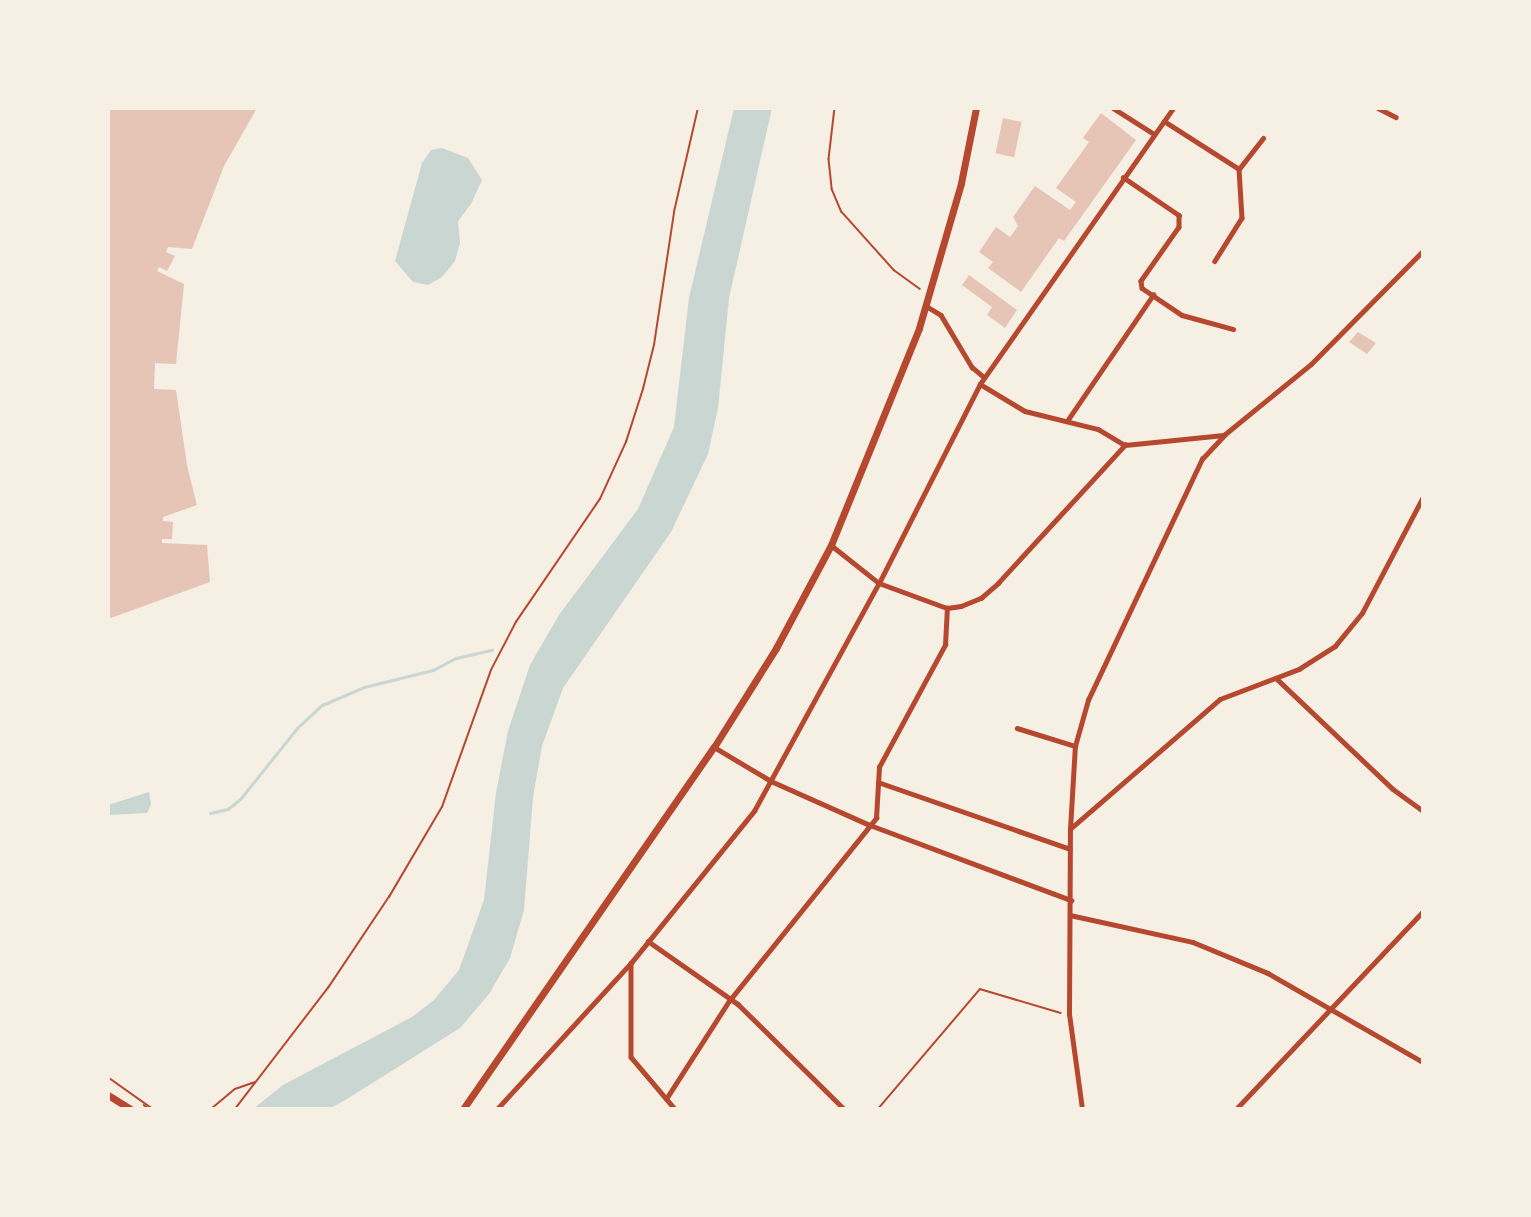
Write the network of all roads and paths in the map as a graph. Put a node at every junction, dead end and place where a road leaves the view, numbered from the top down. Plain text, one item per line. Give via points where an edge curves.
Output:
1 (698, 108) edge
2 (835, 108) edge
3 (976, 108) edge
4 (1113, 108) edge
5 (1173, 108) edge
6 (1378, 108) edge
7 (1396, 117) dead end
8 (1164, 121) junction
9 (1154, 134) junction
10 (1263, 138) dead end
11 (1239, 169) junction
12 (1123, 177) junction
13 (1423, 251) edge
14 (1215, 261) dead end
15 (924, 290) dead end
16 (1153, 295) junction
17 (926, 306) junction
18 (1233, 330) dead end
19 (984, 377) junction
20 (980, 384) junction
21 (1067, 421) junction
22 (1224, 435) junction
23 (1125, 445) junction
24 (1423, 497) edge
25 (831, 545) junction
26 (879, 584) junction
27 (947, 608) junction
28 (1276, 678) junction
29 (1017, 728) dead end
30 (1075, 746) junction
31 (714, 747) junction
32 (771, 781) junction
33 (878, 782) junction
34 (1423, 812) edge
35 (870, 825) junction
36 (1070, 829) junction
37 (1070, 849) junction
38 (1071, 900) junction
39 (1423, 911) edge
40 (1070, 915) junction
41 (1417, 918) junction
42 (1423, 922) edge
43 (648, 941) junction
44 (631, 963) junction
45 (729, 1001) junction
46 (1331, 1010) junction
47 (1069, 1014) junction
48 (1423, 1062) edge
49 (108, 1077) edge
50 (256, 1081) junction
51 (109, 1095) edge
52 (666, 1099) junction
53 (139, 1100) junction
54 (130, 1109) edge
55 (148, 1109) edge
56 (153, 1109) edge
57 (211, 1109) edge
58 (235, 1109) edge
59 (463, 1109) edge
60 (497, 1109) edge
61 (675, 1109) edge
62 (844, 1109) edge
63 (878, 1109) edge
64 (1082, 1109) edge
65 (1236, 1109) edge

1 - 50 path via 663,267 654,345 626,442 609,480 575,538 516,622 496,661 442,807 359,942
2 - 15 path via 829,159 832,189 842,212 894,270
3 - 17 main road via 961,183
4 - 9 street
5 - 8 street
6 - 7 street
8 - 9 street
8 - 11 street
9 - 12 street
10 - 11 street
11 - 14 street via 1242,218
12 - 16 street via 1179,215 1179,227 1142,281 1142,288
12 - 19 street
13 - 22 street via 1311,364
16 - 18 street via 1182,315
16 - 21 street
17 - 19 street via 941,315 972,367
17 - 25 main road via 886,416
19 - 20 street
20 - 21 street via 1025,411
20 - 26 street
21 - 23 street via 1098,429
22 - 23 street
22 - 30 street via 1202,459 1156,554 1088,700
23 - 27 street via 998,583 981,598
24 - 28 street via 1362,613 1349,630 1316,660
25 - 26 street
25 - 31 main road via 776,648
26 - 27 street
26 - 32 street
27 - 33 street via 945,645 879,767
28 - 34 street via 1393,789
28 - 36 street via 1220,699
29 - 30 street
30 - 36 street
31 - 32 street
31 - 59 main road
32 - 35 street
32 - 43 street via 754,811
33 - 35 street via 876,818
33 - 37 street
35 - 38 street
35 - 45 street
36 - 37 street
37 - 38 street
38 - 40 street
39 - 41 street
40 - 46 street via 1193,942 1268,973
40 - 47 street
41 - 42 street
41 - 46 street
43 - 44 street
43 - 45 street
44 - 52 street via 629,1051
44 - 60 street
45 - 52 street
45 - 62 street via 738,1004
46 - 48 street
46 - 65 street
47 - 63 path via 980,989
47 - 64 street
49 - 53 path
50 - 57 path via 236,1089
50 - 58 path
51 - 54 main road
52 - 61 street
53 - 55 path
53 - 56 path

